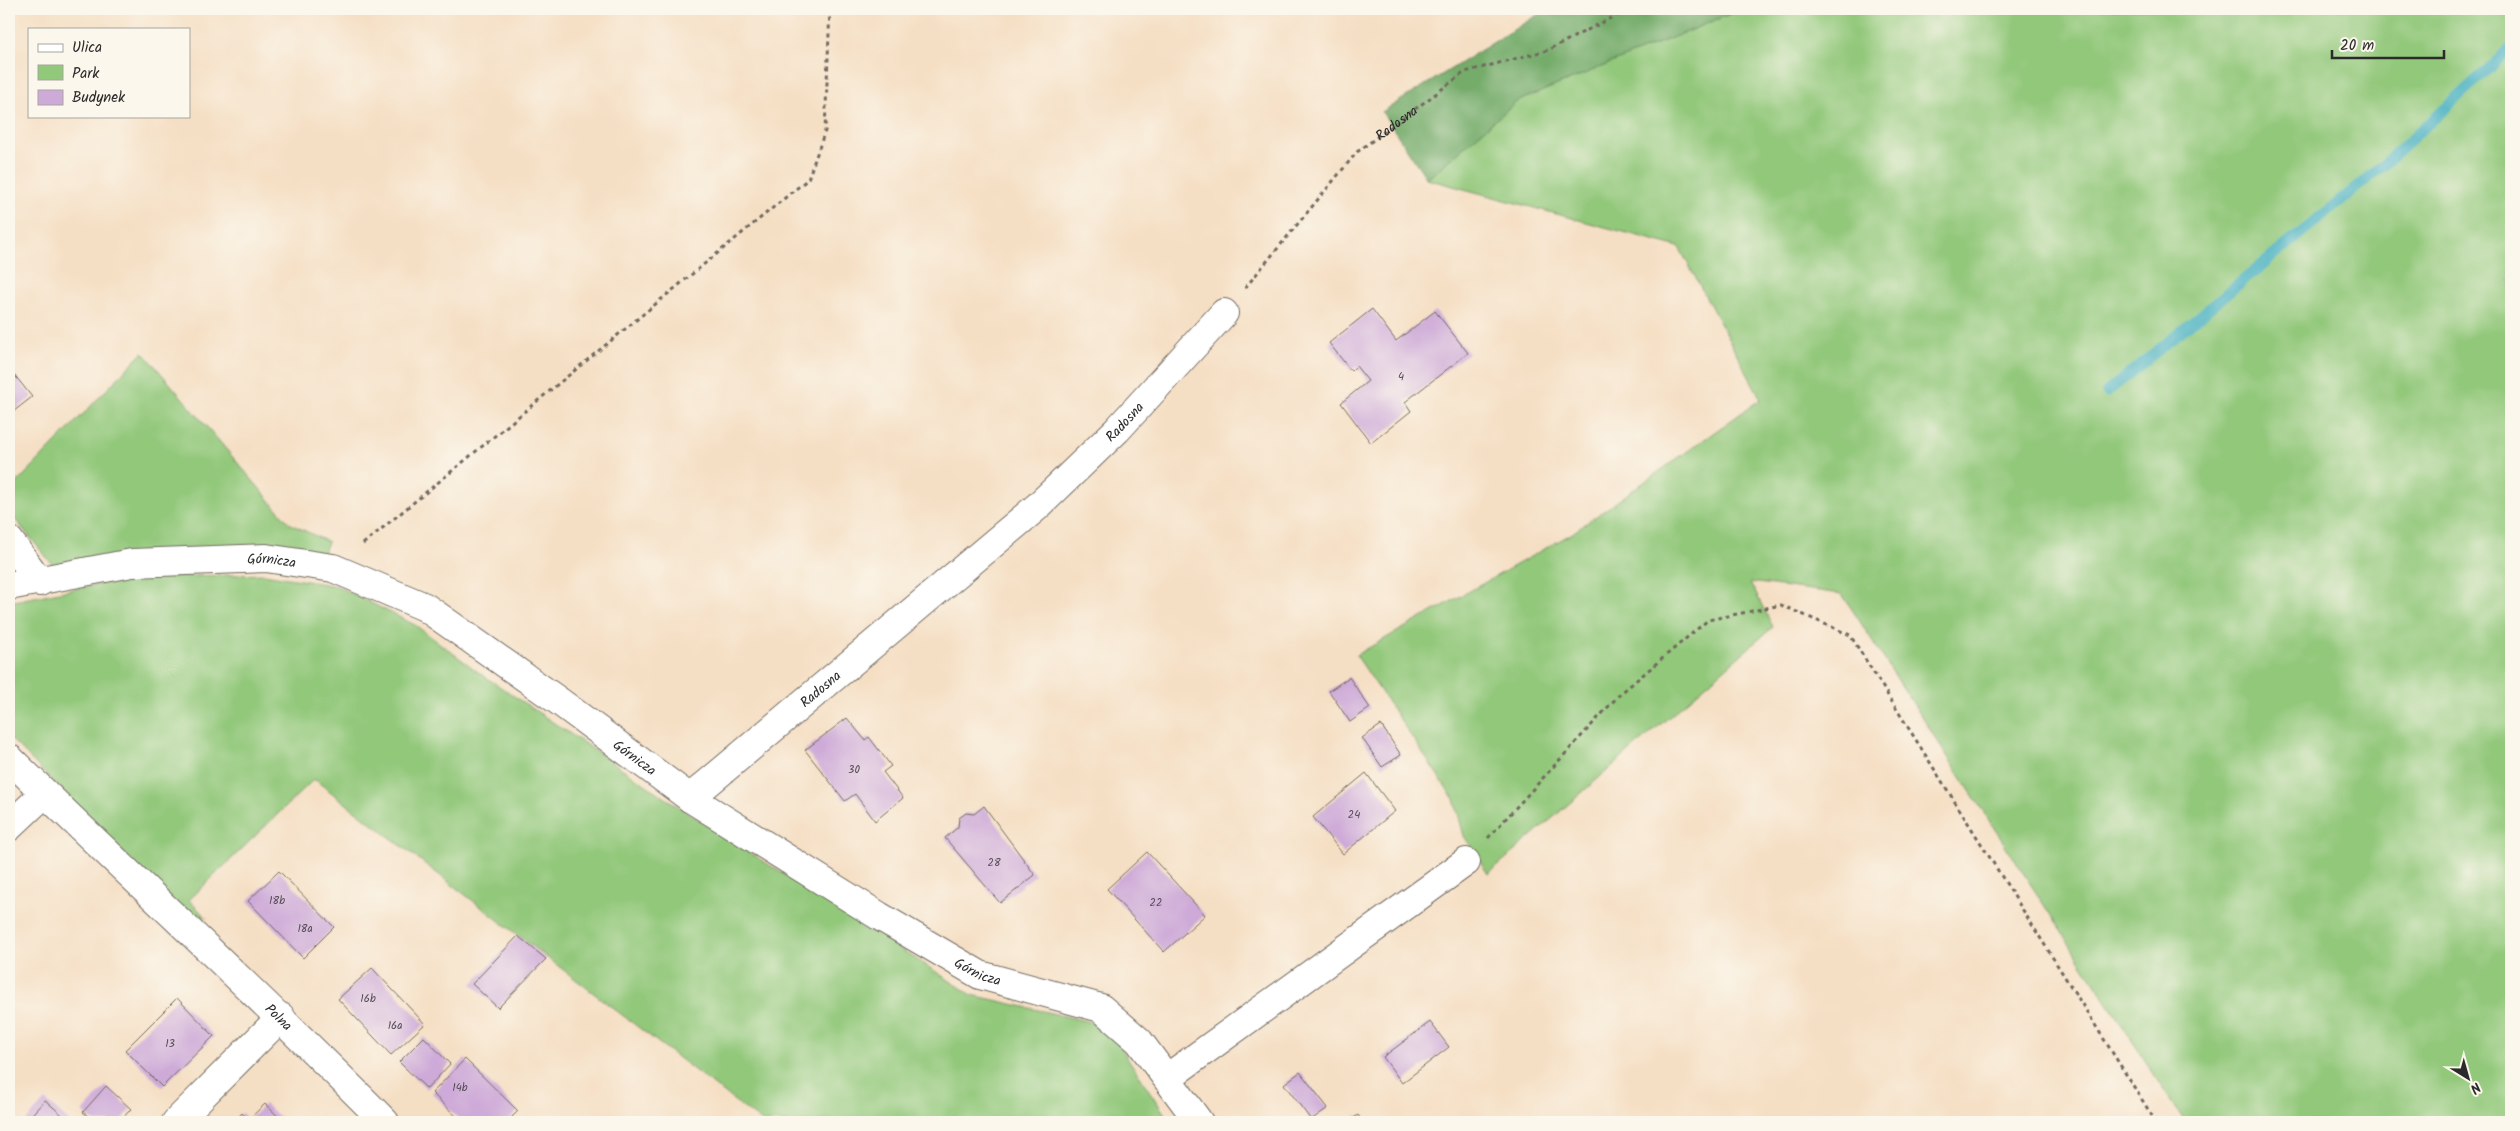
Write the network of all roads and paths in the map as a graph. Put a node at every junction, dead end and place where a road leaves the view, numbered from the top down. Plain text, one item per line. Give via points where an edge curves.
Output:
1 (830, 9) edge
2 (1629, 9) edge
3 (1224, 313) joint
4 (9, 540) edge
5 (333, 568) junction
6 (40, 582) junction
7 (9, 586) edge
8 (9, 758) edge
9 (45, 793) junction
10 (690, 798) junction
11 (9, 827) edge
12 (1466, 862) joint
13 (281, 1017) junction
14 (1167, 1078) junction
15 (176, 1122) edge
16 (386, 1122) edge
17 (1199, 1122) edge
18 (2156, 1122) edge

1 - 5 path via 825,131 808,178
2 - 3 path, Radosna via 1548,50 1465,72 1357,152
3 - 10 street, Radosna via 1117,430 1038,506
4 - 6 street
5 - 6 street, Górnicza via 266,558 132,563
5 - 10 street, Górnicza via 425,608
6 - 7 street, Górnicza
8 - 9 street, Polna
9 - 11 street
9 - 13 street, Polna
10 - 14 street, Górnicza via 980,975 1101,1008 1139,1041
12 - 14 street
12 - 18 path via 1620,694 1708,620 1781,605 1850,635
13 - 15 street
13 - 16 street, Polna
14 - 17 street, Górnicza

